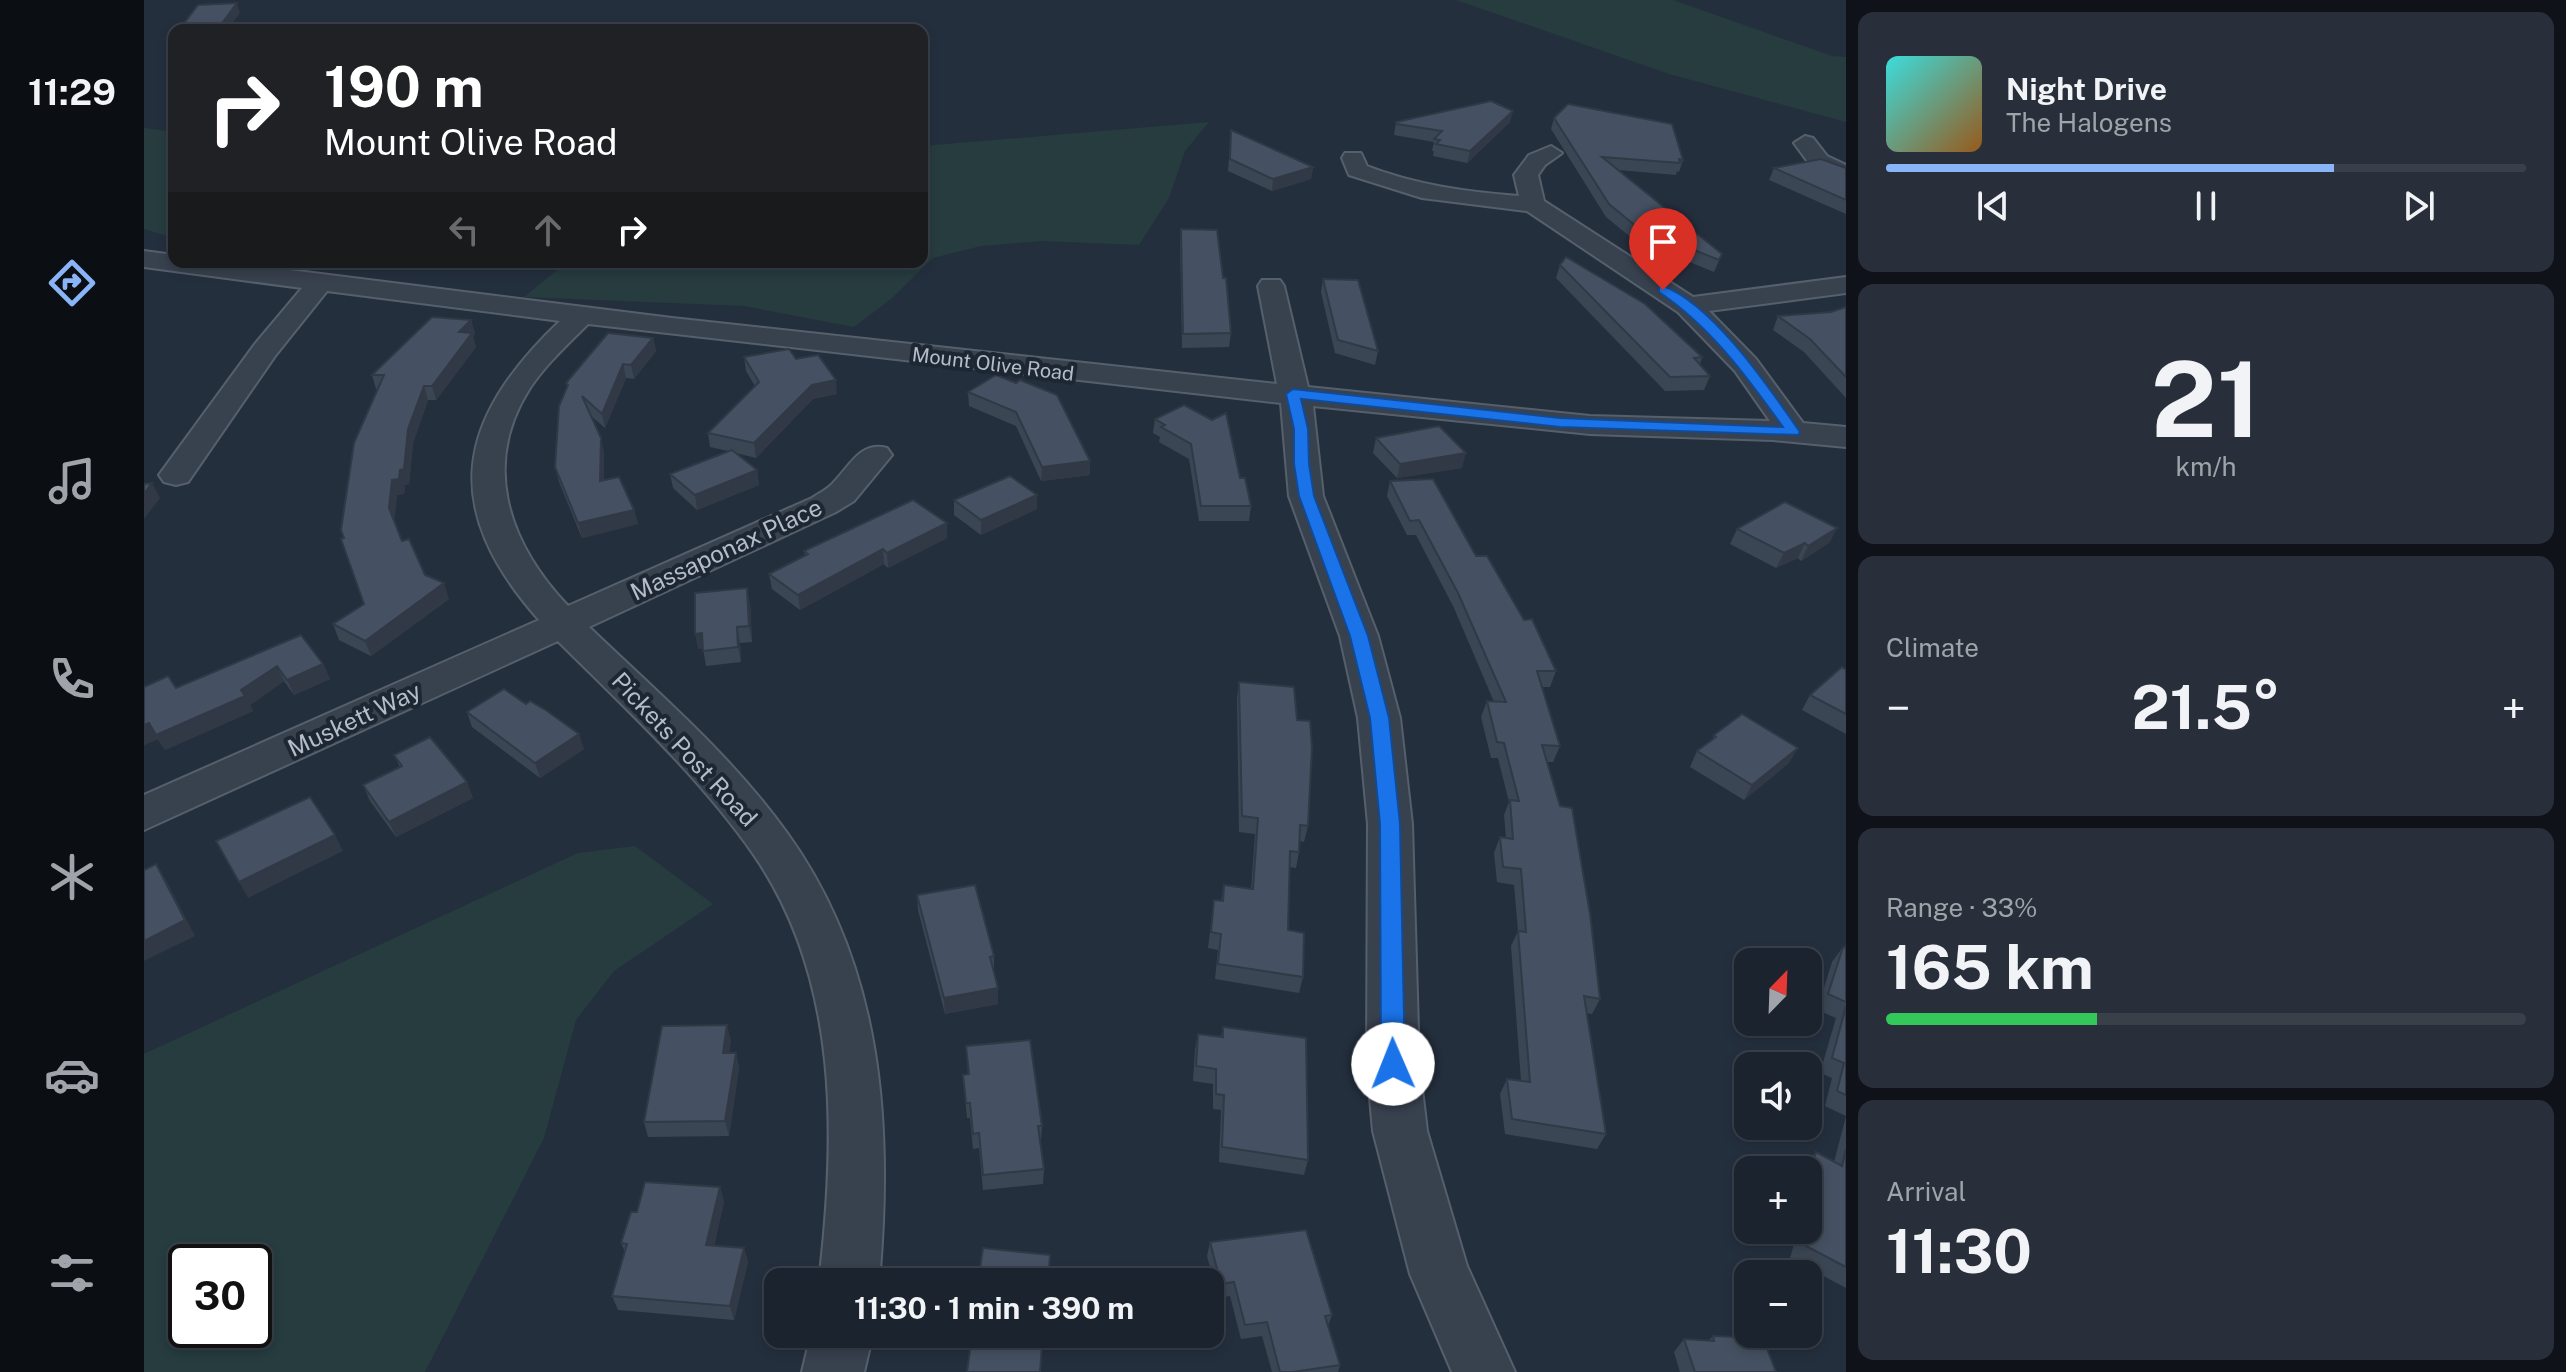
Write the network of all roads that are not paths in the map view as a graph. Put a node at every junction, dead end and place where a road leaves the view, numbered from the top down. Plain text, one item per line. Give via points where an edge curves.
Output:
1 (1805, 143) dead end
2 (1551, 153) dead end
3 (1353, 158) dead end
4 (1846, 173) edge
5 (1533, 204) junction
6 (144, 259) edge
7 (168, 262) edge
8 (210, 268) edge
9 (320, 283) junction
10 (1846, 285) edge
11 (1271, 286) dead end
12 (1688, 306) junction
13 (581, 316) junction
14 (1293, 394) junction
15 (1793, 432) junction
16 (1846, 437) edge
17 (876, 455) dead end
18 (176, 475) dead end
19 (563, 623) junction
20 (144, 814) edge
21 (851, 1268) edge
22 (839, 1348) edge
23 (833, 1372) edge
24 (1484, 1372) edge

1 - 4 street via 1819,161
2 - 5 street via 1526,175
3 - 5 street via 1357,170 1393,186 1456,199
5 - 12 street
6 - 7 street, Mount Olive Road
8 - 9 street, Mount Olive Road
9 - 13 street, Mount Olive Road
9 - 18 street
10 - 12 street
11 - 14 street
12 - 15 street via 1746,365
13 - 14 street, Mount Olive Road
13 - 19 street, Pickets Post Road via 518,383 493,437 488,476 501,538
14 - 15 street, Mount Olive Road via 1560,423
14 - 24 street via 1306,496 1359,636 1379,718 1390,824 1393,1064 1400,1131 1440,1274
15 - 16 street, Mount Olive Road
17 - 19 street, Massaponax Place via 842,494 824,505
19 - 20 street, Muskett Way
19 - 21 street, Pickets Post Road via 749,815 793,878 818,930 850,1048 857,1122 857,1220
22 - 23 street

